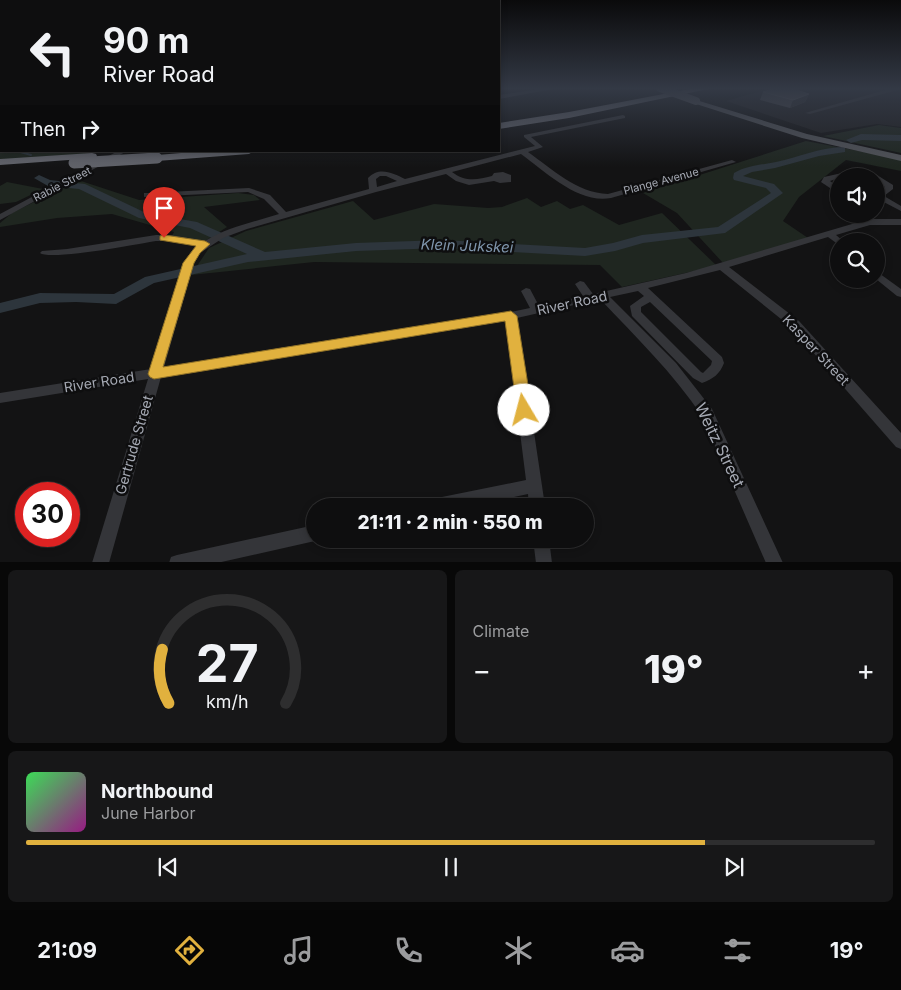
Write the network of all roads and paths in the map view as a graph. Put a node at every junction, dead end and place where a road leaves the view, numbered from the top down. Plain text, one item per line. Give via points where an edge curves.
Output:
1 (532, 114) edge
2 (573, 114) edge
3 (738, 114) edge
4 (623, 117) dead end
5 (500, 120) edge
6 (500, 126) edge
7 (122, 152) edge
8 (219, 152) edge
9 (522, 152) junction
10 (159, 154) edge
11 (901, 156) edge
12 (0, 162) edge
13 (732, 162) dead end
14 (0, 169) edge
15 (447, 171) junction
16 (495, 178) dead end
17 (830, 178) edge
18 (404, 182) junction
19 (830, 186) edge
20 (373, 190) junction
21 (147, 195) dead end
22 (885, 199) edge
23 (901, 209) edge
24 (0, 210) edge
25 (12, 210) junction
26 (284, 215) junction
27 (885, 216) edge
28 (0, 217) edge
29 (890, 217) dead end
30 (901, 222) edge
31 (828, 233) joint
32 (212, 241) junction
33 (45, 253) dead end
34 (722, 266) junction
35 (885, 281) edge
36 (580, 284) dead end
37 (640, 287) junction
38 (526, 291) dead end
39 (901, 294) edge
40 (597, 297) junction
41 (650, 297) junction
42 (536, 310) junction
43 (511, 316) junction
44 (154, 374) junction
45 (0, 398) edge
46 (901, 443) edge
47 (535, 485) junction
48 (474, 498) edge
49 (536, 498) edge
50 (306, 535) edge
51 (543, 548) edge
52 (100, 562) edge
53 (177, 562) edge
54 (544, 562) edge
55 (775, 562) edge

1 - 5 highway
2 - 6 highway
3 - 11 main road via 821,139
4 - 9 street via 526,136 540,147
7 - 25 street, Rabie Street
8 - 10 highway
9 - 13 street, Plange Avenue via 590,195 608,196
9 - 15 street
10 - 12 highway
10 - 14 highway, bridge
15 - 16 street via 467,183
15 - 18 street
17 - 19 street via 825,182
18 - 20 street
18 - 20 street via 376,174 372,178
20 - 26 street
21 - 26 street via 249,190 267,197
22 - 23 street
24 - 25 street
25 - 28 street, Rabie Street
26 - 32 street
27 - 29 street
30 - 31 street, River Road via 877,221
31 - 34 street, River Road
32 - 33 street via 151,238
32 - 44 street, Gertrude Street via 193,255 188,265
34 - 37 street, River Road
34 - 46 street, Kasper Street via 795,324
35 - 39 street
36 - 40 street, Weitz Street
37 - 40 street, River Road
37 - 41 street
38 - 42 street
40 - 42 street, River Road
40 - 55 street, Weitz Street via 680,376 696,397 711,422
41 - 41 street via 718,360 717,366 707,376 697,375 636,314 635,306
42 - 43 street, River Road
43 - 44 street, River Road
43 - 47 street
44 - 45 street, River Road
44 - 52 street, Gertrude Street
47 - 48 street
47 - 49 street
50 - 53 street
51 - 54 street

